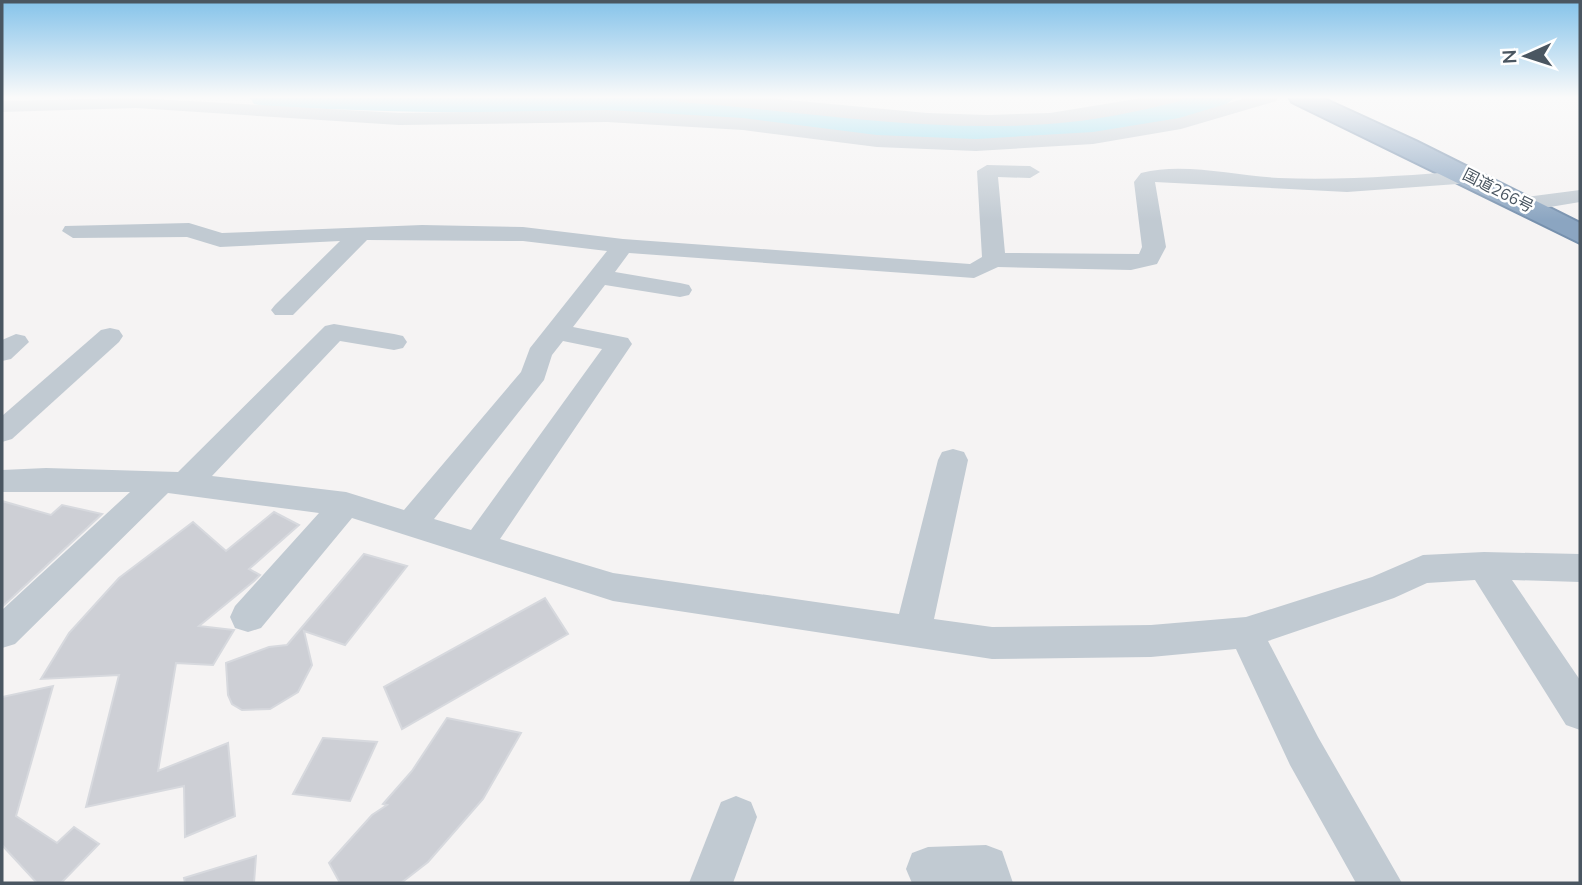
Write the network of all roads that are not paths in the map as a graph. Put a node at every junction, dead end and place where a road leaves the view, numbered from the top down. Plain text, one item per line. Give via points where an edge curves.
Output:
1 (856, 138) edge
2 (1088, 138) edge
3 (1388, 138) edge
4 (1030, 172) dead end
5 (1471, 177) junction
6 (1580, 197) edge
7 (1526, 204) junction
8 (73, 231) dead end
9 (1580, 234) edge
10 (359, 235) junction
11 (623, 247) junction
12 (994, 260) junction
13 (599, 277) junction
14 (680, 290) dead end
15 (284, 310) dead end
16 (557, 332) junction
17 (110, 336) dead end
18 (394, 342) dead end
19 (2, 432) edge
20 (953, 460) dead end
21 (2, 481) edge
22 (174, 482) junction
23 (346, 504) junction
24 (411, 524) junction
25 (478, 545) junction
26 (1484, 566) junction
27 (1580, 568) edge
28 (248, 617) dead end
29 (913, 631) junction
30 (2, 632) edge
31 (1246, 633) junction
32 (1580, 712) edge
33 (736, 817) dead end
34 (928, 869) dead end
35 (711, 883) edge
36 (991, 883) edge
37 (1380, 883) edge

1 - 2 street via 976,145
3 - 5 highway, 国道266号
4 - 12 street via 987,171
5 - 7 highway, 国道266号
5 - 12 street via 1347,186 1164,174 1144,182 1154,247 1149,259 1131,263
6 - 7 street
7 - 9 highway, 国道266号
8 - 10 street via 189,230 220,240
10 - 11 street via 505,232
10 - 15 street
11 - 12 street via 928,270 974,271
11 - 13 street
13 - 14 street
13 - 16 street
16 - 24 street via 539,354 534,374
16 - 25 street via 619,344
17 - 19 street
18 - 22 street via 334,332
20 - 29 street
21 - 22 street
22 - 23 street
22 - 30 street
23 - 24 street
23 - 28 street
24 - 25 street
25 - 29 street via 612,587
26 - 27 street
26 - 31 street via 1423,569 1382,588
26 - 32 street
29 - 31 street via 992,643 1150,641
31 - 37 street via 1304,751
33 - 35 street
34 - 36 street via 986,867

